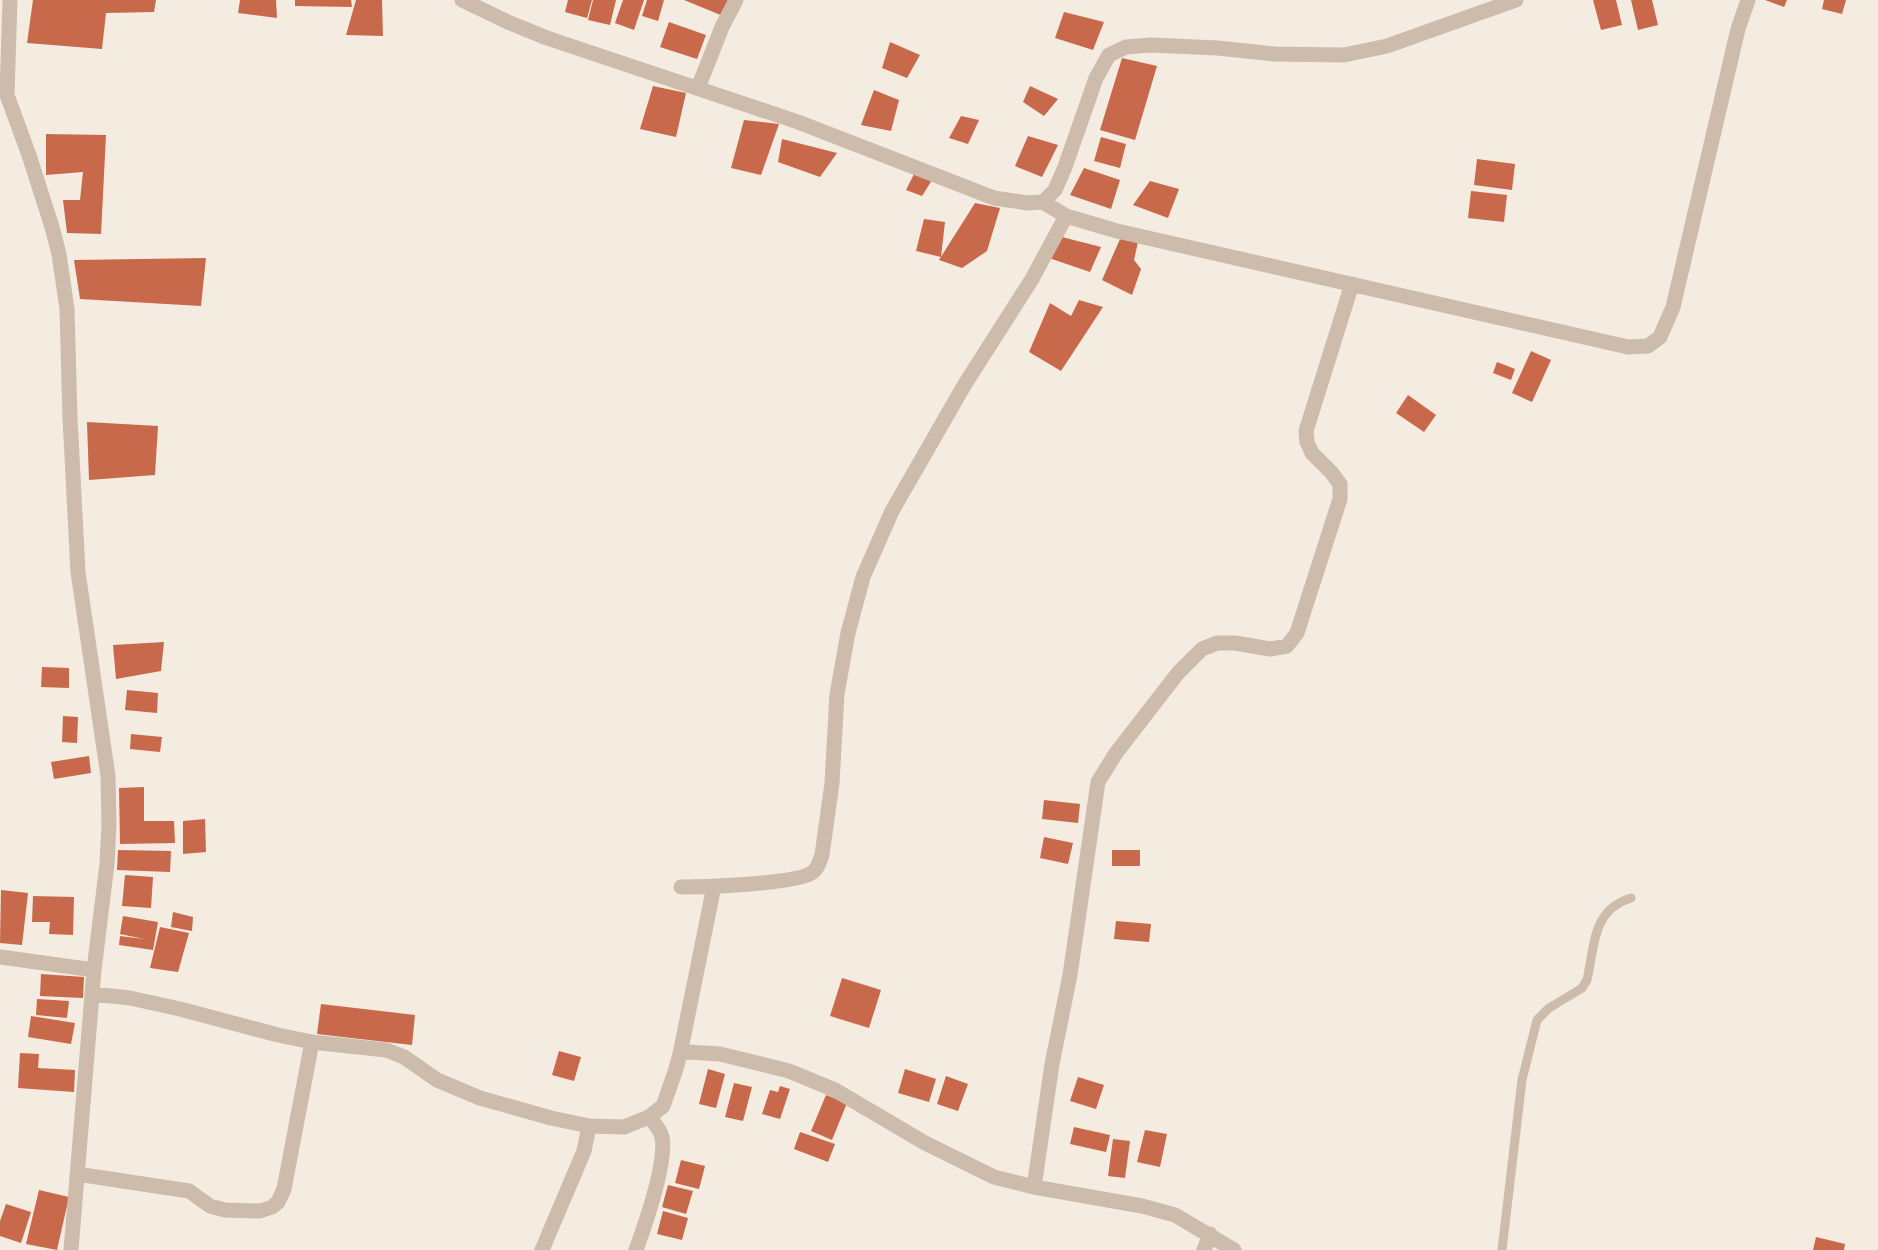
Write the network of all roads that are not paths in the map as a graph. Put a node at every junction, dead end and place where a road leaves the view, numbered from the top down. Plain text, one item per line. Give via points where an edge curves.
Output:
1 (10, 0) edge
2 (462, 0) edge
3 (736, 0) edge
4 (1516, 0) edge
5 (1748, 0) edge
6 (698, 88) junction
7 (3, 95) edge
8 (1043, 202) junction
9 (1066, 216) junction
10 (1352, 284) junction
11 (714, 886) junction
12 (681, 887) dead end
13 (1631, 898) dead end
14 (0, 957) edge
15 (94, 970) junction
16 (92, 994) junction
17 (312, 1042) junction
18 (680, 1054) junction
19 (653, 1122) junction
20 (588, 1131) junction
21 (77, 1174) junction
22 (1034, 1187) junction
23 (1210, 1234) junction
24 (71, 1250) edge
25 (542, 1250) edge
26 (636, 1250) edge
27 (1204, 1250) edge
28 (1234, 1250) edge
29 (1502, 1250) edge

1 - 7 street
2 - 6 street via 547,38
3 - 6 street
4 - 8 street via 1387,46 1344,55 1126,47 1109,55 1096,78 1055,190
5 - 10 street via 1673,307 1660,337 1648,346 1628,347
6 - 8 street via 994,198
7 - 15 street via 29,155 52,227 67,309 78,572 108,776 107,864
8 - 9 street
9 - 10 street
9 - 11 street via 892,511 862,577 837,694 832,783 818,866 802,877
10 - 22 street via 1306,431 1312,453 1340,484 1340,500 1297,633 1287,646 1270,649 1235,643 1202,649 1178,673 1098,782
11 - 12 street
11 - 18 street
13 - 29 lane via 1620,901 1602,917 1582,988 1537,1020 1522,1080
14 - 15 street
15 - 16 street
16 - 17 street via 180,1008
16 - 21 street
17 - 20 street via 386,1050 404,1057 437,1080 480,1098
17 - 21 street via 284,1189 272,1208 225,1210 210,1206 189,1191
18 - 19 street via 663,1106
18 - 22 street via 720,1054 789,1071 835,1090 925,1143 994,1177
19 - 20 street
19 - 26 street via 662,1139 660,1160 655,1191
20 - 25 street via 584,1151
21 - 24 street
22 - 23 street via 1142,1206 1175,1215
23 - 27 street
23 - 28 street

